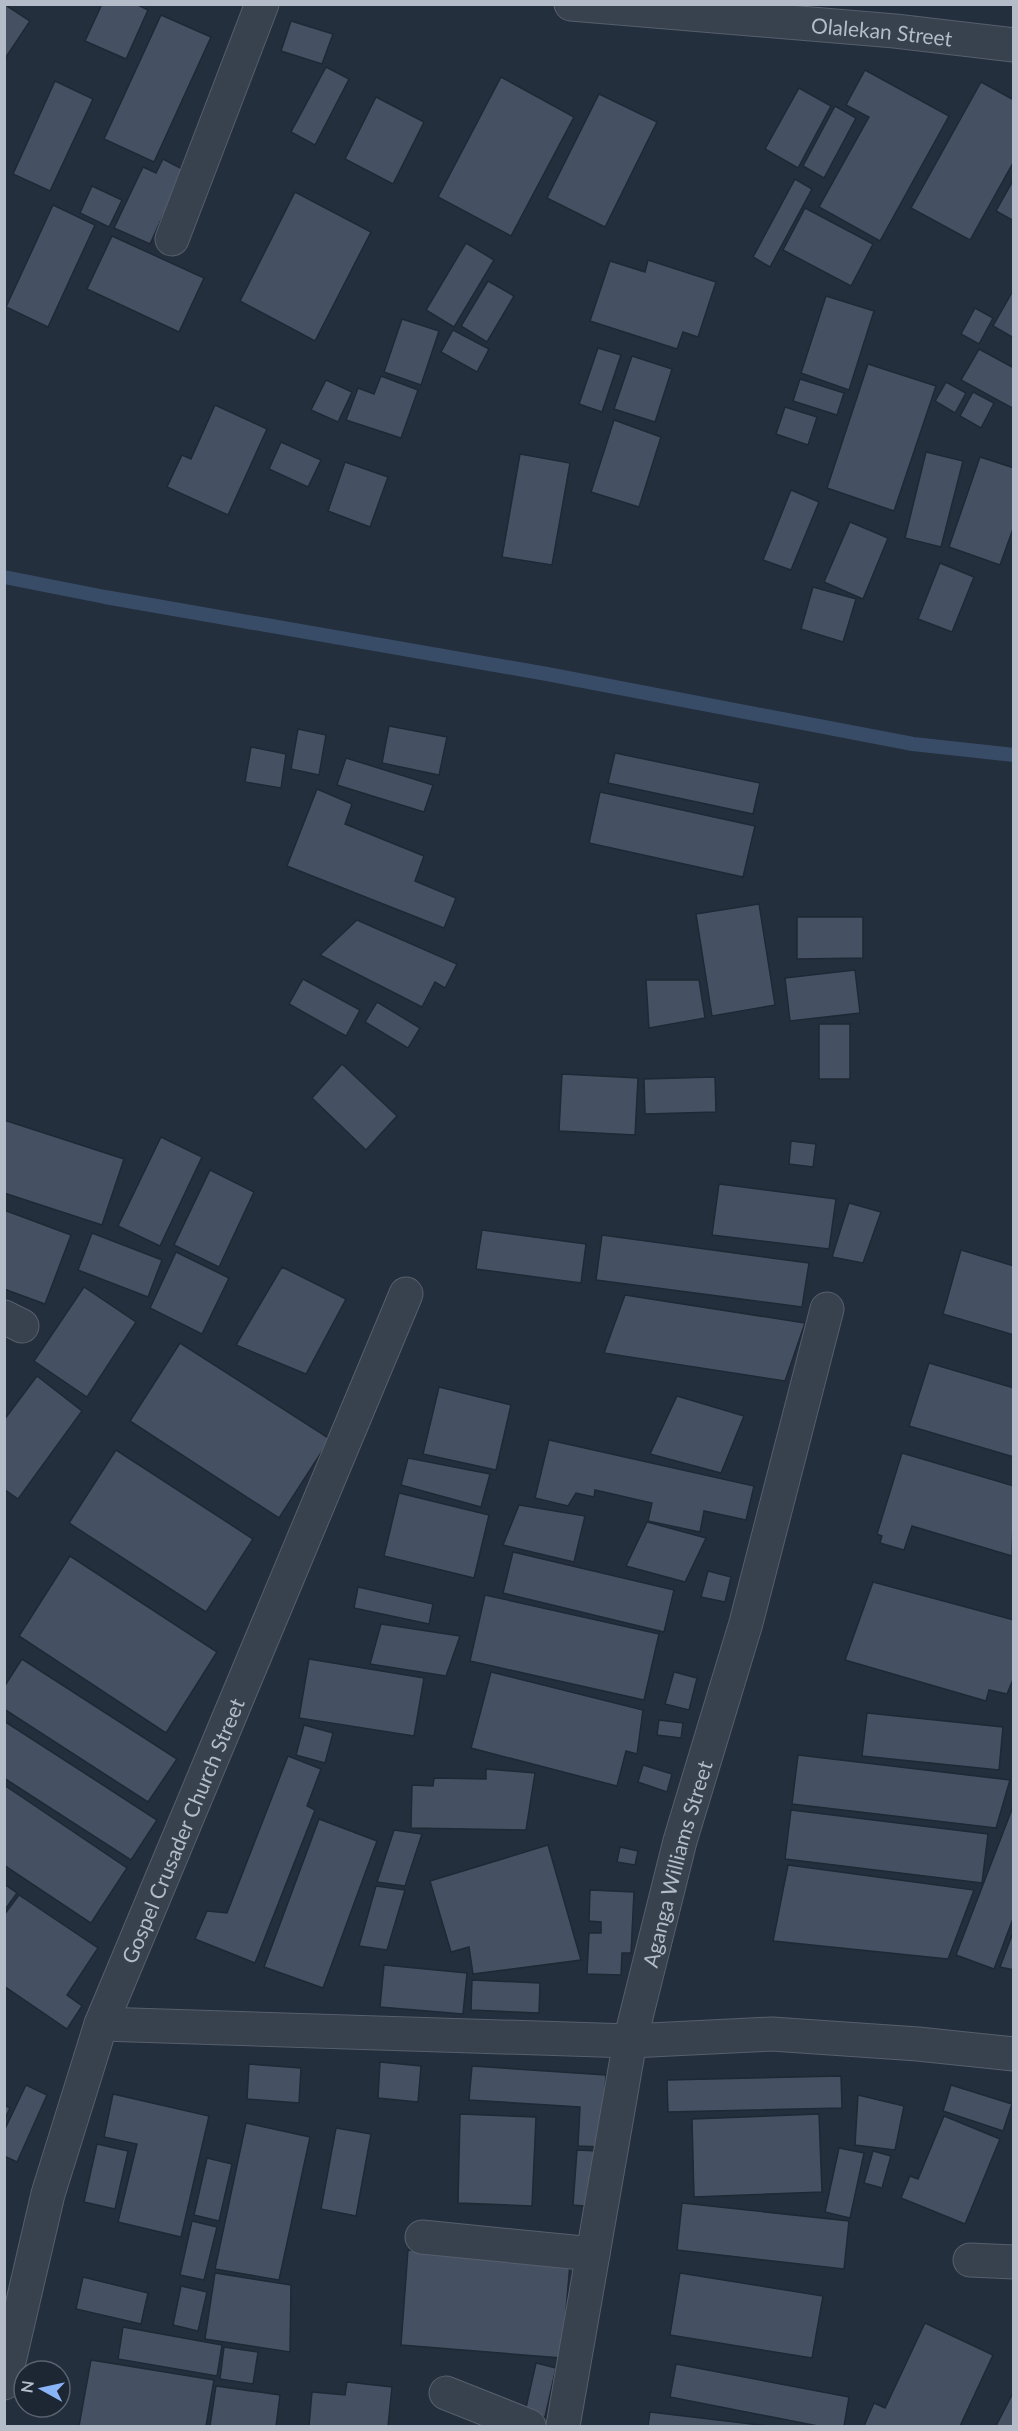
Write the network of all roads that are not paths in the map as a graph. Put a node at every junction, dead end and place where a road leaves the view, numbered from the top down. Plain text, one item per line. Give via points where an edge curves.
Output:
1 (262, 4) edge
2 (571, 4) edge
3 (577, 5) edge
4 (1014, 45) edge
5 (172, 239) dead end
6 (406, 1294) dead end
7 (827, 1309) dead end
8 (101, 2025) junction
9 (630, 2041) junction
10 (1014, 2054) edge
11 (422, 2238) dead end
12 (593, 2254) junction
13 (970, 2260) dead end
14 (1014, 2262) edge
15 (4, 2383) edge
16 (446, 2392) dead end
17 (529, 2427) edge
18 (563, 2427) edge

1 - 5 street
2 - 3 street, Olalekan Street
3 - 4 street, Olalekan Street via 895,31
6 - 8 street, Gospel Crusader Church Street
7 - 9 street, Aganga Williams Street via 746,1623 680,1841
8 - 9 street
8 - 15 street, Gospel Crusader Church Street via 48,2194
9 - 10 street via 772,2034
9 - 12 street, Aganga Williams Street
11 - 12 street
12 - 18 street, Aganga Williams Street
13 - 14 street
16 - 17 street

